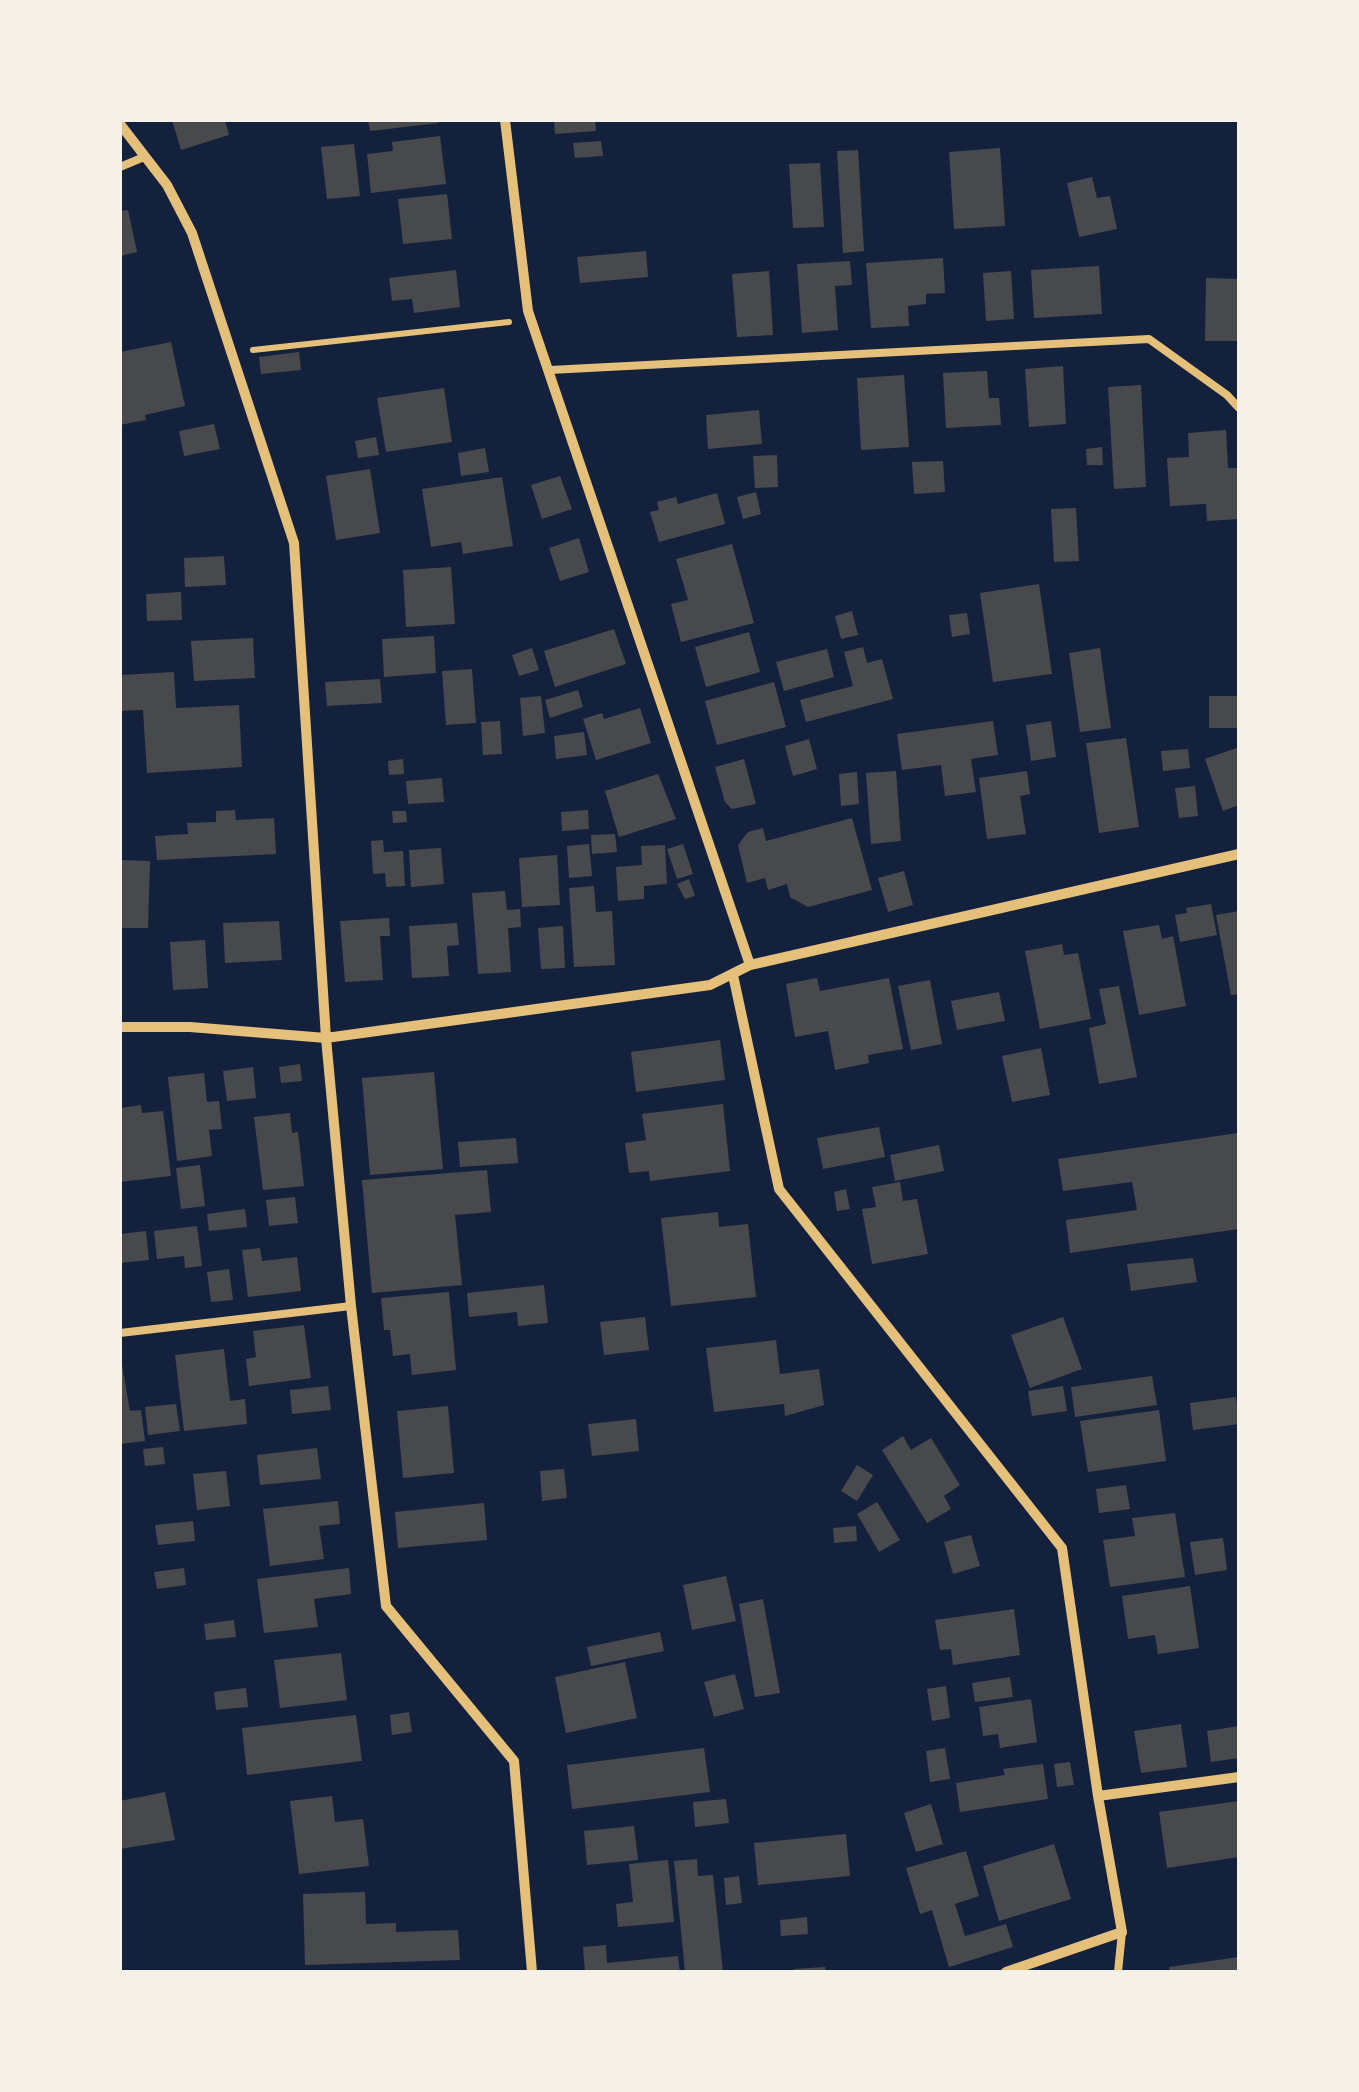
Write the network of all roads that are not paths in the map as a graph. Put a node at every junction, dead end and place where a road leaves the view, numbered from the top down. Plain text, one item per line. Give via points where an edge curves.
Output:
1 (505, 120) edge
2 (120, 124) edge
3 (144, 157) junction
4 (120, 167) edge
5 (550, 370) junction
6 (1239, 408) edge
7 (1239, 854) edge
8 (750, 965) junction
9 (733, 974) junction
10 (120, 1027) edge
11 (326, 1038) junction
12 (351, 1306) junction
13 (120, 1333) edge
14 (1239, 1777) edge
15 (1098, 1796) junction
16 (1122, 1932) junction
17 (532, 1972) edge
18 (1006, 1972) edge
19 (1118, 1972) edge

1 - 5 street via 532,319
2 - 3 street
3 - 4 lane
3 - 11 street via 192,233 294,543
5 - 6 lane via 1149,339
5 - 8 street
7 - 8 street
8 - 9 street
9 - 11 street via 710,984
9 - 15 street via 779,1189 1062,1548
10 - 11 street
11 - 12 street
12 - 13 lane
12 - 17 street via 386,1606 514,1761
14 - 15 street
15 - 16 street
16 - 18 street
16 - 19 lane

